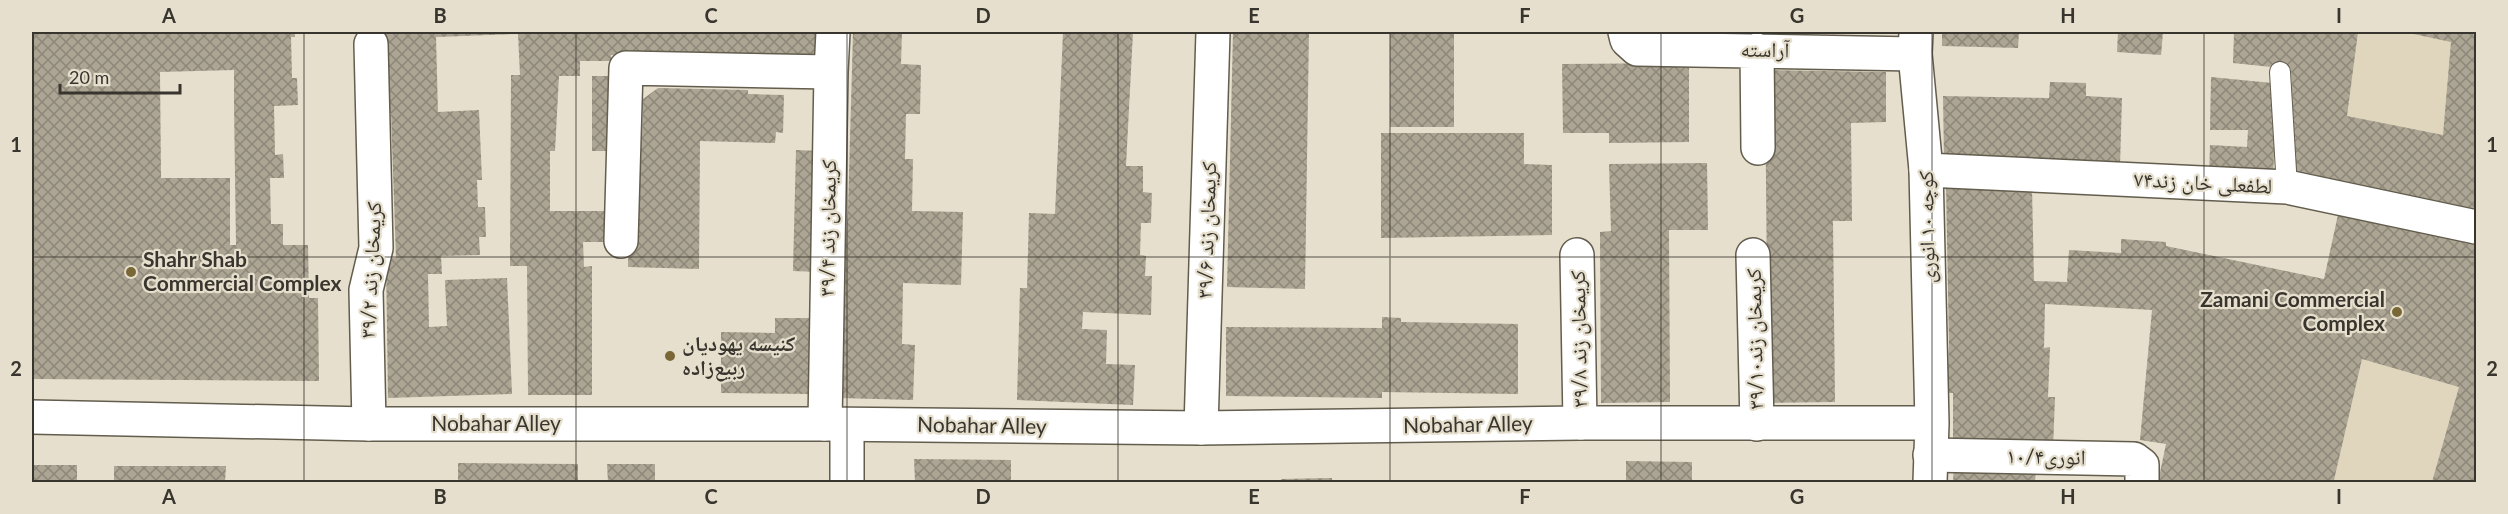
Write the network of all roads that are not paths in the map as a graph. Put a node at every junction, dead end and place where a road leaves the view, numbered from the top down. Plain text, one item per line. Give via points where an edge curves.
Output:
1 (833, 32) edge
2 (1213, 32) edge
3 (1625, 32) edge
4 (1915, 43) edge
5 (371, 44) dead end
6 (1756, 50) junction
7 (831, 72) junction
8 (2280, 72) dead end
9 (1758, 148) dead end
10 (1926, 170) junction
11 (2287, 187) junction
12 (2476, 227) edge
13 (621, 241) dead end
14 (1577, 255) dead end
15 (1753, 255) dead end
16 (32, 417) edge
17 (1580, 423) junction
18 (369, 424) junction
19 (1757, 424) junction
20 (836, 425) junction
21 (1201, 428) junction
22 (1931, 454) edge
23 (847, 483) edge
24 (2142, 483) edge

1 - 7 street, کریمخان زند ۳۹/۴
2 - 21 street, کریمخان زند ۳۹/۶
3 - 6 street, آراسته via 1626,40 1638,48
4 - 6 street, آراسته
4 - 10 street, کوچه ۱۰ انوری
5 - 18 street, کریمخان زند ۳۹/۲ via 376,248 366,290
6 - 9 street
7 - 13 street via 626,68
7 - 20 street, کریمخان زند ۳۹/۴
8 - 11 lane
10 - 11 street, لطفعلی خان زند۷۴
10 - 22 street, کوچه ۱۰ انوری
11 - 12 street, لطفعلی خان زند۷۴
14 - 17 street, کریمخان زند ۳۹/۸
15 - 19 street, کریمخان زند۳۹/۱۰
16 - 18 street, Nobahar Alley
17 - 19 street, Nobahar Alley
17 - 21 street, Nobahar Alley
18 - 20 street, Nobahar Alley
19 - 22 street, Nobahar Alley
20 - 21 street, Nobahar Alley
20 - 23 street, کریمخان زند ۳۹/۴
22 - 24 street, انوری۱۰/۴ via 2134,459 2142,465

